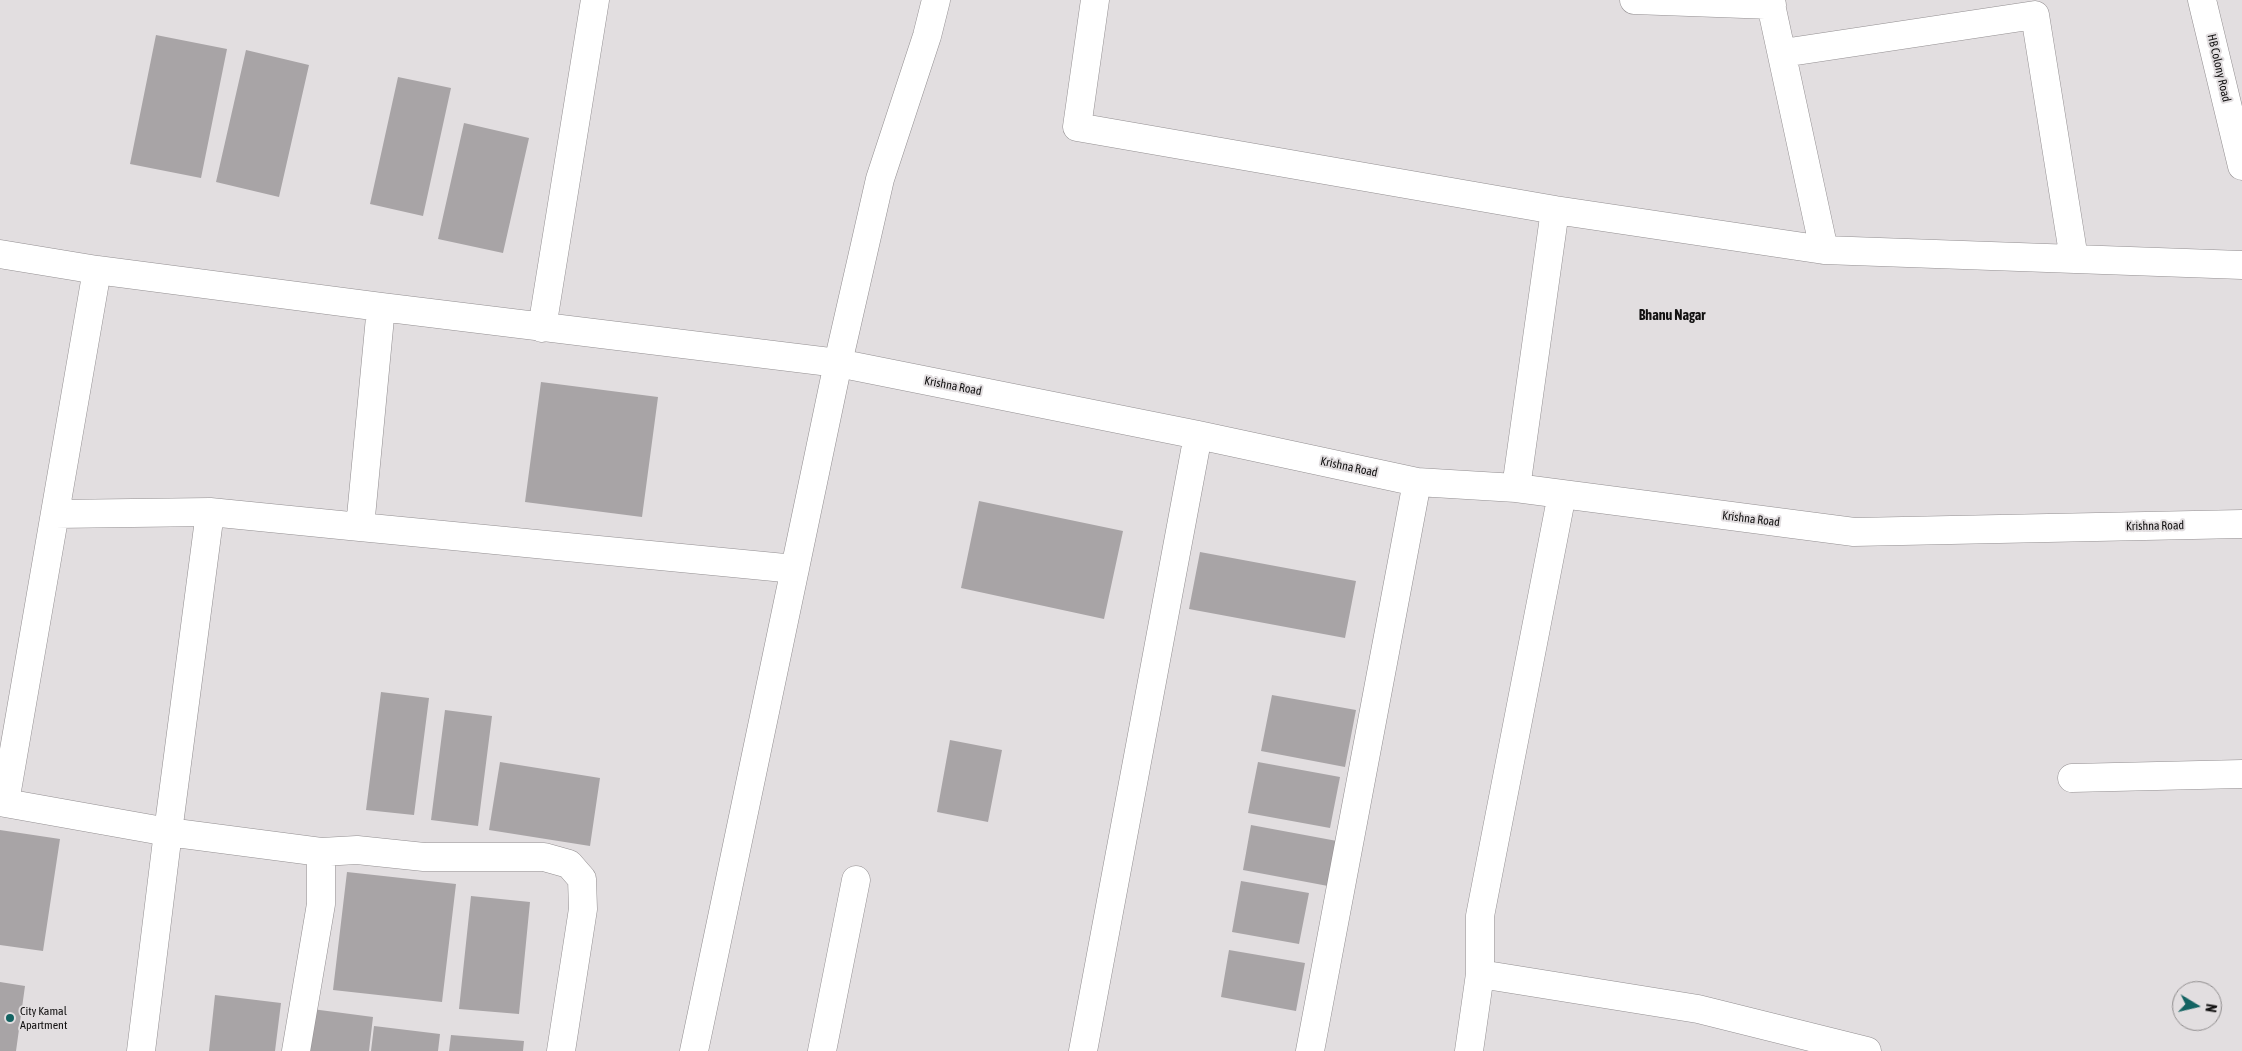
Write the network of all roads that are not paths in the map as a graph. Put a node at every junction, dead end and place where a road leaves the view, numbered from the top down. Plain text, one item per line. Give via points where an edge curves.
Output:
1 (595, 0) edge
2 (936, 0) edge
3 (1094, 0) edge
4 (1634, 0) edge
5 (2202, 0) edge
6 (1771, 3) edge
7 (1783, 52) junction
8 (2242, 166) edge
9 (1555, 210) junction
10 (1824, 250) junction
11 (0, 254) edge
12 (2074, 258) junction
13 (2242, 264) edge
14 (97, 270) junction
15 (381, 308) junction
16 (542, 328) junction
17 (838, 363) junction
18 (1198, 435) junction
19 (1418, 482) junction
20 (1516, 488) junction
21 (1562, 494) junction
22 (210, 512) junction
23 (55, 514) junction
24 (2242, 524) edge
25 (360, 527) junction
26 (795, 568) junction
27 (2242, 774) edge
28 (2072, 778) dead end
29 (3, 802) edge
30 (168, 832) junction
31 (321, 852) junction
32 (856, 880) dead end
33 (1480, 974) junction
34 (141, 1051) edge
35 (296, 1051) edge
36 (561, 1051) edge
37 (694, 1051) edge
38 (822, 1051) edge
39 (1082, 1051) edge
40 (1310, 1051) edge
41 (1469, 1051) edge
42 (1867, 1051) edge

1 - 16 street
2 - 17 street via 880,179
3 - 9 street via 1077,127
4 - 6 street
5 - 8 street, HB Colony Road
6 - 7 street
7 - 10 street
7 - 12 street via 2035,15
9 - 10 street
9 - 20 street
10 - 12 street
11 - 14 street, Krishna Road
12 - 13 street
14 - 15 street, Krishna Road
14 - 23 street
15 - 16 street, Krishna Road
15 - 25 street
16 - 17 street, Krishna Road
17 - 18 street, Krishna Road
17 - 26 street
18 - 19 street, Krishna Road
18 - 39 street
19 - 20 street, Krishna Road
19 - 40 street
20 - 21 street, Krishna Road
21 - 24 street, Krishna Road via 1854,532
21 - 33 street via 1480,916
22 - 23 street
22 - 25 street
22 - 30 street
23 - 29 street
25 - 26 street
26 - 37 street
27 - 28 street
29 - 30 street
30 - 31 street
30 - 34 street
31 - 35 street via 321,904
31 - 36 street via 357,850 424,857 544,857 569,864 582,879 583,909
32 - 38 street
33 - 41 street
33 - 42 street via 1698,1009

